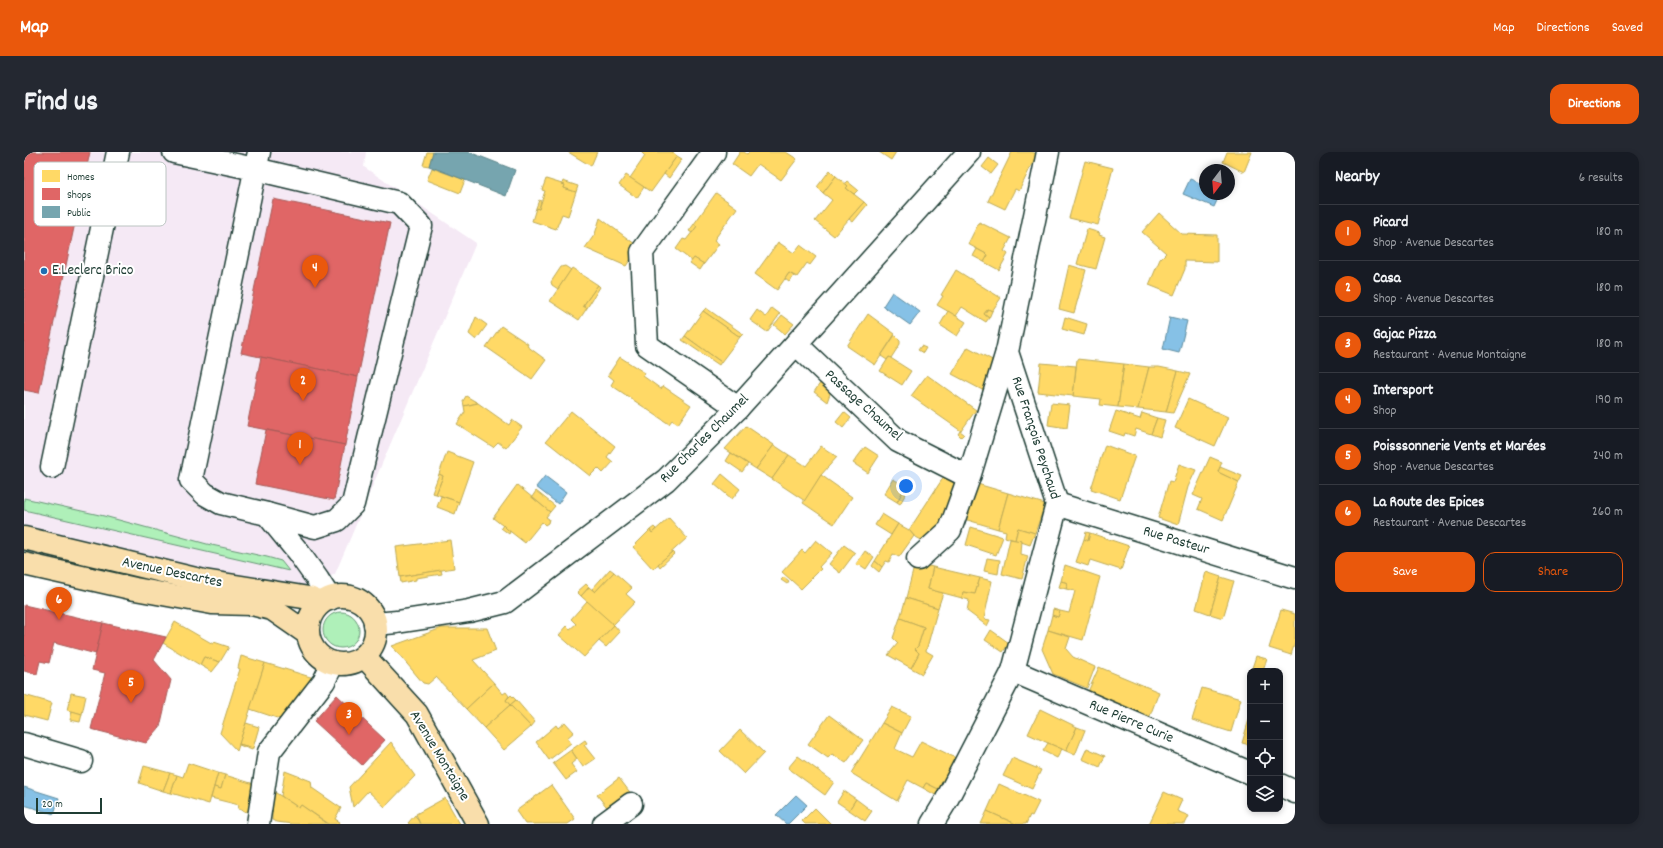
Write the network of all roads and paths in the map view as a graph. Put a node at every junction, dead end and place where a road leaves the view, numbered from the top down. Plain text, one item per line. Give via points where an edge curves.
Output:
1 (118, 152) edge
2 (174, 152) edge
3 (714, 152) edge
4 (968, 152) edge
5 (1048, 152) edge
6 (257, 160) edge
7 (116, 162) edge
8 (102, 226) edge
9 (796, 344) junction
10 (1007, 352) junction
11 (738, 408) junction
12 (52, 467) dead end
13 (969, 477) junction
14 (1057, 504) junction
15 (267, 514) junction
16 (24, 538) edge
17 (918, 559) dead end
18 (24, 564) edge
19 (1295, 578) edge
20 (326, 601) junction
21 (375, 624) junction
22 (308, 634) junction
23 (364, 656) junction
24 (333, 663) junction
25 (1013, 671) junction
26 (24, 744) edge
27 (81, 761) dead end
28 (1247, 772) edge
29 (1283, 786) edge
30 (1295, 792) edge
31 (631, 804) dead end
32 (258, 824) edge
33 (478, 824) edge
34 (604, 824) edge
35 (932, 824) edge

1 - 7 street
2 - 6 street
3 - 11 street via 642,252 647,344
4 - 9 street, Rue Charles Chaumel
5 - 10 street, Rue François Peychaud
6 - 15 street via 191,480 205,494 221,503
6 - 15 street via 399,203 421,226 352,504 337,520 315,527
8 - 12 street
9 - 11 street, Rue Charles Chaumel
9 - 13 street, Passage Chaumel via 898,441
10 - 13 street
10 - 14 street, Rue François Peychaud
11 - 21 street, Rue Charles Chaumel via 666,480 505,602 469,611
13 - 17 street via 950,530
14 - 19 street, Rue Pasteur
14 - 25 street, Rue François Peychaud
15 - 20 street via 310,569
16 - 20 main road, Avenue Descartes via 204,581
18 - 22 main road, Avenue Descartes via 135,589 204,601 252,604 272,609
20 - 21 main road via 344,597 354,599 370,611
20 - 22 main road via 311,617
21 - 23 main road via 375,640
22 - 24 main road via 314,649
23 - 24 main road via 349,663
23 - 33 main road, Avenue Montaigne via 417,714
24 - 32 street via 324,681 269,752
25 - 28 street, Rue Pierre Curie
25 - 35 street, Rue François Peychaud
26 - 27 street
29 - 30 street
31 - 34 street

